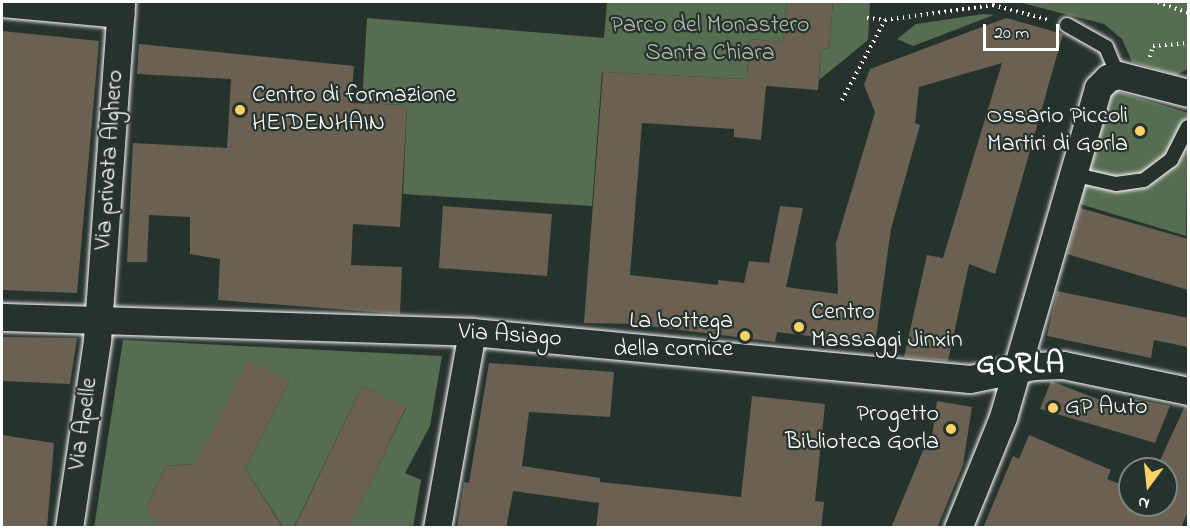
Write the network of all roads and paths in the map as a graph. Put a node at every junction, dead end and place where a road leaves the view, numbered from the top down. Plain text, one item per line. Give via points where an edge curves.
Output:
1 (1158, 2) edge
2 (2, 3) edge
3 (121, 8) edge
4 (1188, 13) edge
5 (867, 18) dead end
6 (885, 20) junction
7 (1067, 25) joint
8 (1188, 43) edge
9 (1131, 78) junction
10 (1188, 93) edge
11 (842, 100) dead end
12 (1188, 127) edge
13 (1069, 186) junction
14 (2, 317) edge
15 (98, 319) junction
16 (472, 332) junction
17 (1016, 370) junction
18 (1188, 391) edge
19 (69, 528) edge
20 (436, 528) edge
21 (958, 528) edge

1 - 4 path
2 - 3 street
3 - 15 street, Via privata Alghero
5 - 6 path
6 - 7 path via 993,5
6 - 11 path
7 - 9 lane via 1106,47
8 - 9 path via 1153,46
9 - 10 street
9 - 13 street via 1104,81 1095,93
12 - 13 lane via 1167,165 1144,180
13 - 17 street
14 - 15 street, Via Asiago
15 - 16 street, Via Asiago
15 - 19 street, Via Apelle
16 - 17 street, Via Asiago via 959,378
16 - 20 street
17 - 18 street, Via Asiago via 1063,365
17 - 21 street via 994,442

